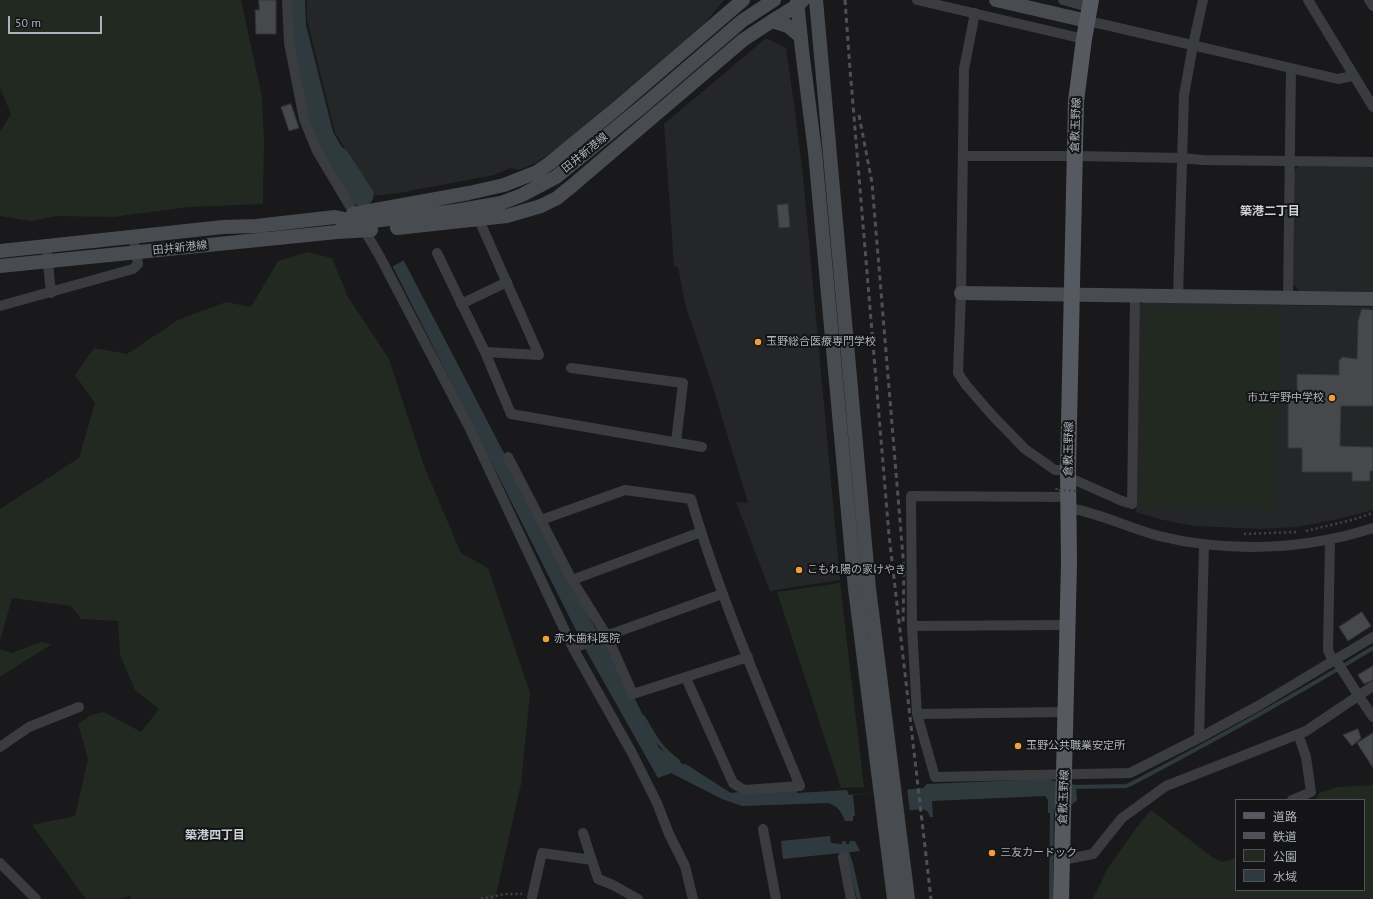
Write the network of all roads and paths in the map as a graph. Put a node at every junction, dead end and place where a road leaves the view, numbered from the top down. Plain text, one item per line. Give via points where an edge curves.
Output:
1 (288, 0) edge
2 (743, 0) edge
3 (774, 0) edge
4 (816, 0) edge
5 (917, 0) edge
6 (996, 0) edge
7 (1063, 0) edge
8 (1203, 0) edge
9 (1308, 0) edge
10 (1369, 0) edge
11 (799, 2) edge
12 (1373, 6) edge
13 (1089, 9) edge
14 (975, 13) junction
15 (772, 21) junction
16 (801, 37) junction
17 (1084, 39) junction
18 (1193, 45) junction
19 (1291, 68) junction
20 (1353, 76) junction
21 (1373, 107) edge
22 (963, 156) junction
23 (1074, 156) junction
24 (1182, 158) junction
25 (1290, 161) junction
26 (1373, 162) edge
27 (384, 219) junction
28 (479, 220) junction
29 (361, 222) junction
30 (133, 237) junction
31 (46, 246) junction
32 (0, 251) edge
33 (136, 252) junction
34 (437, 253) dead end
35 (47, 262) junction
36 (0, 266) edge
37 (507, 282) junction
38 (50, 293) junction
39 (962, 293) junction
40 (1073, 295) junction
41 (1135, 296) junction
42 (1178, 296) junction
43 (1288, 298) junction
44 (1373, 298) edge
45 (461, 304) junction
46 (0, 306) edge
47 (485, 352) junction
48 (571, 368) dead end
49 (676, 442) junction
50 (702, 447) dead end
51 (508, 457) dead end
52 (1068, 488) junction
53 (1373, 513) edge
54 (541, 520) junction
55 (1373, 528) edge
56 (701, 532) junction
57 (1240, 534) dead end
58 (1330, 540) junction
59 (1204, 545) junction
60 (572, 580) junction
61 (722, 594) junction
62 (1067, 625) junction
63 (912, 626) junction
64 (607, 636) junction
65 (1373, 637) edge
66 (574, 648) junction
67 (748, 657) junction
68 (1338, 664) junction
69 (686, 678) junction
70 (1373, 686) edge
71 (1358, 695) junction
72 (79, 706) dead end
73 (1066, 712) junction
74 (917, 714) junction
75 (1373, 717) edge
76 (1298, 734) junction
77 (1199, 738) junction
78 (0, 747) edge
79 (1064, 779) junction
80 (887, 791) junction
81 (1294, 799) edge
82 (890, 813) junction
83 (763, 829) dead end
84 (583, 833) dead end
85 (843, 857) dead end
86 (592, 860) junction
87 (1062, 860) junction
88 (0, 863) edge
89 (535, 897) edge
90 (690, 898) edge
91 (36, 899) edge
92 (481, 899) edge
93 (638, 899) edge
94 (776, 899) edge
95 (851, 899) edge
96 (894, 899) edge
97 (908, 899) edge
98 (1061, 899) edge

1 - 29 street via 289,43 304,119 317,151
2 - 27 main road via 617,108 537,172 504,186
3 - 27 main road, 田井新港線, bridge via 742,21 556,177 501,203
4 - 80 main road
5 - 14 street
6 - 13 main road
7 - 13 street
8 - 18 street
9 - 20 street
10 - 12 street
11 - 15 main road
11 - 16 main road
13 - 17 main road, 倉敷玉野線
13 - 18 street
14 - 17 street
14 - 22 street via 964,69
15 - 16 main road via 788,26
15 - 28 main road via 743,40 557,198 541,206 507,216
16 - 80 main road via 816,152 855,589
17 - 23 main road, 倉敷玉野線 via 1076,101
18 - 19 street
18 - 24 street via 1184,95
19 - 20 street via 1338,79
19 - 25 street
20 - 21 street
22 - 23 street
22 - 39 street
23 - 24 street
23 - 40 main road, 倉敷玉野線
24 - 25 street
24 - 42 street
25 - 26 street
25 - 43 street
27 - 28 main road
27 - 29 main road, 田井新港線
28 - 37 street
29 - 30 main road, 田井新港線 via 335,217
29 - 33 main road, 田井新港線 via 337,232
29 - 66 street via 471,431
30 - 31 main road, 田井新港線
30 - 33 street
31 - 32 main road, 田井新港線
31 - 35 street
33 - 35 main road, 田井新港線
33 - 38 street via 138,264 133,269
34 - 45 street
35 - 36 main road, 田井新港線
35 - 38 street
37 - 45 street
37 - 47 street via 539,355
38 - 46 street
39 - 40 main road
39 - 52 street via 958,373 992,416 1025,449 1055,470
40 - 41 main road
40 - 52 main road, 倉敷玉野線
41 - 42 main road
41 - 52 street via 1132,504
42 - 43 main road
43 - 44 main road
45 - 47 street
47 - 49 street via 511,414
48 - 49 street via 684,383
49 - 50 street
51 - 54 street
52 - 59 street via 1083,510 1158,536
52 - 62 main road, 倉敷玉野線
52 - 63 street via 911,496
53 - 57 path via 1303,531
54 - 56 street via 625,490 691,499
54 - 60 street
55 - 58 street
56 - 60 street
56 - 61 street
58 - 59 street via 1261,547
58 - 68 street via 1328,650
59 - 77 street
60 - 64 street
61 - 64 street
61 - 67 street
62 - 63 street
62 - 73 main road, 倉敷玉野線
63 - 74 street
64 - 66 street
64 - 69 street via 633,694
65 - 68 street
66 - 90 street via 658,803 669,834 685,866
67 - 69 street
67 - 69 street via 800,786 744,790 732,783
68 - 71 street
68 - 77 street
70 - 71 street
71 - 75 street
71 - 76 street
72 - 78 street via 29,727
73 - 74 street
73 - 79 main road, 倉敷玉野線
74 - 79 street via 935,777
76 - 81 street via 1306,757 1310,792
76 - 87 street via 1166,786 1122,818 1093,854
77 - 79 street via 1130,773
79 - 87 main road, 倉敷玉野線
80 - 82 main road
82 - 96 main road
82 - 97 main road
83 - 94 street
84 - 86 street
85 - 95 street
86 - 89 street via 542,853
86 - 93 street via 598,879
87 - 98 main road, 倉敷玉野線
88 - 91 street
89 - 92 path via 505,894

